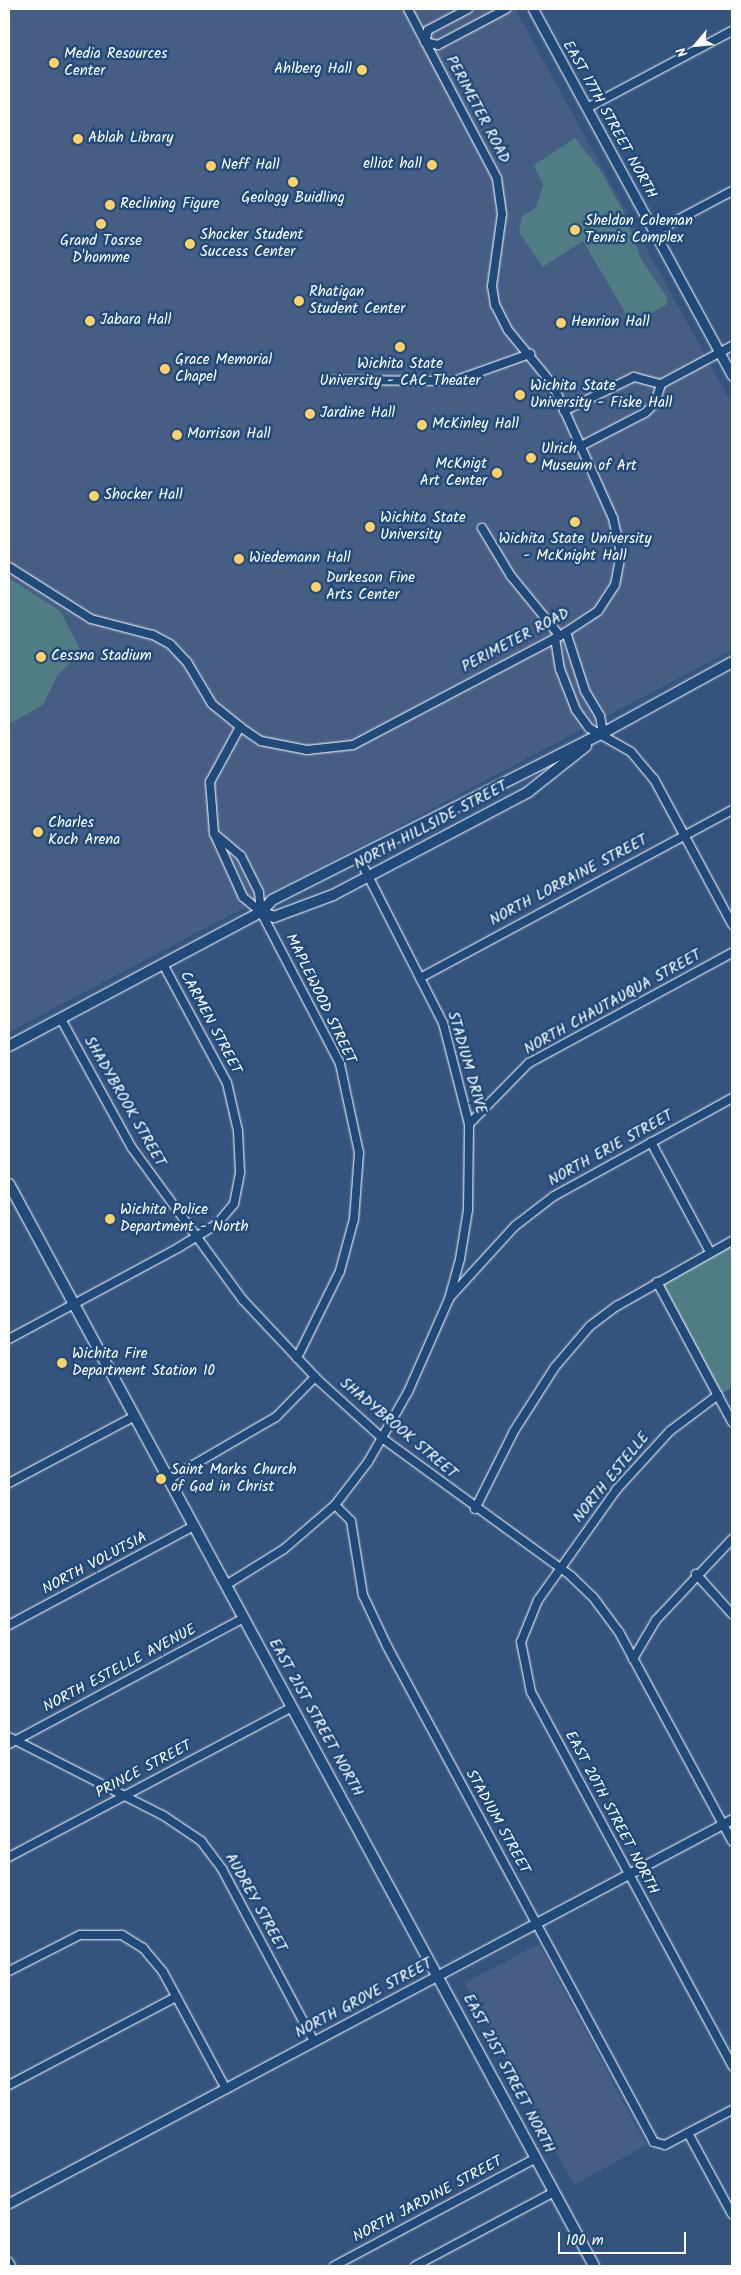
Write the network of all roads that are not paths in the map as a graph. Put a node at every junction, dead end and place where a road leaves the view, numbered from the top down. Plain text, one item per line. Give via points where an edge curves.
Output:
1 (408, 9) edge
2 (468, 9) edge
3 (506, 9) edge
4 (533, 9) edge
5 (732, 31) edge
6 (425, 42) junction
7 (587, 108) junction
8 (732, 191) edge
9 (654, 232) junction
10 (732, 346) edge
11 (720, 353) junction
12 (530, 354) junction
13 (732, 376) edge
14 (328, 380) dead end
15 (661, 384) junction
16 (564, 411) junction
17 (579, 447) junction
18 (482, 528) dead end
19 (9, 566) edge
20 (561, 635) junction
21 (732, 662) edge
22 (240, 727) junction
23 (602, 733) junction
24 (732, 810) edge
25 (214, 833) junction
26 (684, 836) junction
27 (358, 856) junction
28 (366, 877) junction
29 (261, 912) junction
30 (732, 924) edge
31 (732, 953) edge
32 (163, 964) junction
33 (420, 978) junction
34 (61, 1019) junction
35 (9, 1046) edge
36 (732, 1098) edge
37 (469, 1124) junction
38 (651, 1142) junction
39 (9, 1184) edge
40 (194, 1238) junction
41 (732, 1241) edge
42 (710, 1252) junction
43 (657, 1282) junction
44 (449, 1299) junction
45 (75, 1305) junction
46 (9, 1339) edge
47 (298, 1358) junction
48 (315, 1376) junction
49 (718, 1396) junction
50 (135, 1416) junction
51 (732, 1422) edge
52 (382, 1438) junction
53 (169, 1479) junction
54 (9, 1484) edge
55 (335, 1505) junction
56 (475, 1509) junction
57 (194, 1526) junction
58 (732, 1539) edge
59 (560, 1568) junction
60 (696, 1574) junction
61 (226, 1585) junction
62 (732, 1614) edge
63 (244, 1618) junction
64 (9, 1625) edge
65 (633, 1659) junction
66 (292, 1707) junction
67 (11, 1740) edge
68 (126, 1796) junction
69 (732, 1819) edge
70 (723, 1824) junction
71 (732, 1841) edge
72 (9, 1857) edge
73 (629, 1874) junction
74 (537, 1922) junction
75 (9, 1971) edge
76 (437, 1975) junction
77 (176, 1997) junction
78 (314, 2041) junction
79 (732, 2066) edge
80 (9, 2085) edge
81 (226, 2088) junction
82 (732, 2110) edge
83 (688, 2133) junction
84 (536, 2158) junction
85 (554, 2192) junction
86 (9, 2203) edge
87 (732, 2214) edge
88 (9, 2262) edge
89 (11, 2266) edge
90 (334, 2266) edge
91 (415, 2266) edge
92 (594, 2266) edge

1 - 6 street, PERIMETER ROAD
2 - 6 street via 428,30
3 - 6 street via 438,45
4 - 7 street, EAST 17TH STREET NORTH
5 - 7 street
6 - 12 street, PERIMETER ROAD via 497,178 502,214 492,286 495,305 508,330
7 - 9 street, EAST 17TH STREET NORTH
8 - 9 street
9 - 11 street, EAST 17TH STREET NORTH
10 - 11 street
11 - 13 street, EAST 17TH STREET NORTH
11 - 15 street
12 - 14 street via 454,381
12 - 16 street, PERIMETER ROAD via 554,385
15 - 16 street via 634,377
15 - 17 street via 655,403 646,413
16 - 17 street, PERIMETER ROAD
17 - 20 street, PERIMETER ROAD via 613,518 621,553 615,585 598,611
18 - 20 street via 511,576
19 - 22 street, PERIMETER ROAD via 91,619 153,635 170,644 187,662 212,704
20 - 22 street, PERIMETER ROAD via 353,745 307,750 262,741
20 - 23 street via 585,691 600,716
20 - 23 street via 560,669 576,710 589,728
21 - 23 main road, NORTH HILLSIDE STREET
22 - 25 street via 210,782
23 - 26 street via 631,752 654,779
23 - 27 main road, NORTH HILLSIDE STREET
23 - 28 main road, NORTH HILLSIDE STREET via 528,792
24 - 26 street, NORTH LORRAINE STREET
25 - 29 street via 243,897
25 - 29 street via 241,856 259,892
26 - 30 street
26 - 33 street, NORTH LORRAINE STREET
27 - 28 street, STADIUM DRIVE
27 - 29 main road, NORTH HILLSIDE STREET via 272,900
28 - 29 main road, NORTH HILLSIDE STREET via 274,917
28 - 33 street, STADIUM DRIVE
29 - 32 main road, NORTH HILLSIDE STREET
29 - 47 street, MAPLEWOOD STREET via 340,1064 359,1154 354,1219 340,1271
31 - 37 street, NORTH CHAUTAUQUA STREET via 529,1063
32 - 34 main road, NORTH HILLSIDE STREET
32 - 40 street, CARMEN STREET via 226,1083 238,1131 240,1172 234,1204 217,1224
33 - 37 street, STADIUM DRIVE via 443,1023
34 - 35 main road, NORTH HILLSIDE STREET
34 - 40 street, SHADYBROOK STREET via 132,1148
36 - 38 street, NORTH ERIE STREET
37 - 44 street, STADIUM DRIVE via 468,1210
38 - 42 street
38 - 44 street, NORTH ERIE STREET via 554,1196 480,1261
39 - 45 main road, EAST 21ST STREET NORTH
40 - 45 street, CARMEN STREET
40 - 47 street, SHADYBROOK STREET
41 - 42 street
42 - 43 street
43 - 49 street
43 - 56 street via 590,1326 555,1367 514,1430
44 - 52 street, STADIUM DRIVE via 408,1392
45 - 46 street
45 - 50 main road, EAST 21ST STREET NORTH
47 - 48 street, SHADYBROOK STREET
48 - 52 street, SHADYBROOK STREET
48 - 53 street via 276,1417
49 - 51 street
49 - 59 street, NORTH ESTELLE via 692,1412 646,1455
50 - 53 main road, EAST 21ST STREET NORTH
50 - 54 street
52 - 55 street, STADIUM DRIVE
52 - 56 street, SHADYBROOK STREET
53 - 57 main road, EAST 21ST STREET NORTH
55 - 61 street via 284,1549
55 - 74 street, STADIUM STREET via 351,1521 363,1595 387,1646
56 - 59 street, SHADYBROOK STREET
57 - 61 main road, EAST 21ST STREET NORTH
57 - 64 street, NORTH VOLUTSIA
58 - 60 street
59 - 65 street, SHADYBROOK STREET via 593,1597
59 - 73 street, EAST 20TH STREET NORTH via 526,1624 522,1665 531,1692
60 - 62 street
60 - 65 street via 656,1620
61 - 63 main road, EAST 21ST STREET NORTH
63 - 66 main road, EAST 21ST STREET NORTH
63 - 67 street, NORTH ESTELLE AVENUE
65 - 70 street, SHADYBROOK STREET
66 - 68 street, PRINCE STREET
66 - 76 main road, EAST 21ST STREET NORTH
67 - 68 street, AUDREY STREET
68 - 72 street, PRINCE STREET
68 - 78 street, AUDREY STREET via 164,1816 212,1853
69 - 70 street, NORTH GROVE STREET
70 - 71 street, SHADYBROOK STREET
70 - 73 street, NORTH GROVE STREET
73 - 74 street, NORTH GROVE STREET
73 - 79 street, EAST 20TH STREET NORTH
74 - 76 street, NORTH GROVE STREET
74 - 83 street, STADIUM STREET via 657,2145
75 - 77 street via 80,1935 111,1934 143,1948
76 - 78 street, NORTH GROVE STREET
76 - 84 main road, EAST 21ST STREET NORTH
77 - 80 street
77 - 81 street
78 - 81 street, NORTH GROVE STREET
81 - 86 street, NORTH GROVE STREET
82 - 83 street
83 - 87 street
84 - 85 main road, EAST 21ST STREET NORTH
84 - 90 street, NORTH JARDINE STREET
85 - 91 street
85 - 92 main road, EAST 21ST STREET NORTH
88 - 89 street

